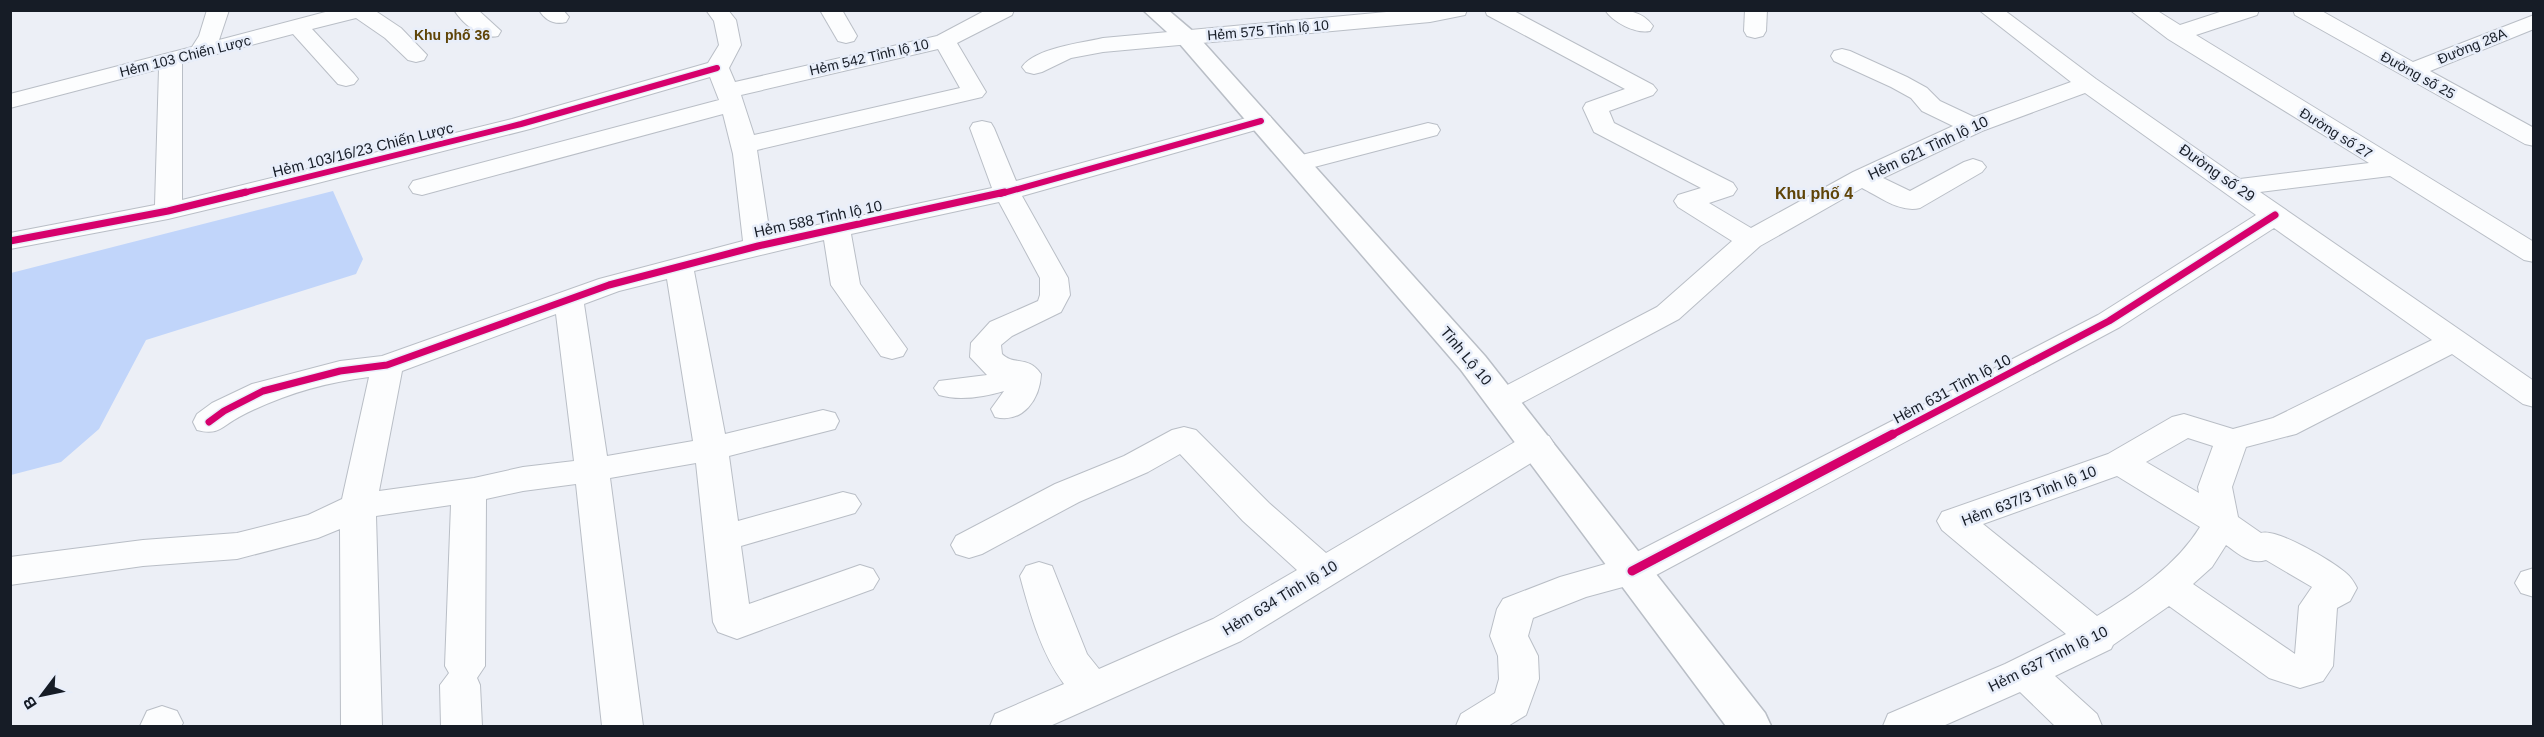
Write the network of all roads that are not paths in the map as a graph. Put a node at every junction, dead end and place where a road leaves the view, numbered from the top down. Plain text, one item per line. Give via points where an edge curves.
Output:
1 (218, 10) edge
2 (360, 10) edge
3 (464, 10) edge
4 (716, 10) edge
5 (831, 10) edge
6 (1154, 10) edge
7 (1495, 10) edge
8 (1615, 10) edge
9 (1989, 10) edge
10 (2139, 10) edge
11 (2249, 10) edge
12 (2303, 10) edge
13 (1000, 11) edge
14 (1446, 11) edge
15 (2534, 21) edge
16 (1642, 26) dead end
17 (298, 27) junction
18 (490, 31) dead end
19 (2176, 34) junction
20 (846, 36) dead end
21 (1187, 38) junction
22 (944, 41) junction
23 (201, 52) junction
24 (416, 55) dead end
25 (1842, 56) dead end
26 (171, 59) junction
27 (1034, 67) dead end
28 (2410, 71) junction
29 (346, 79) dead end
30 (2088, 84) junction
31 (726, 87) junction
32 (10, 101) edge
33 (1261, 121) junction
34 (1973, 126) junction
35 (982, 128) dead end
36 (1428, 130) dead end
37 (2534, 139) edge
38 (744, 145) junction
39 (1299, 163) junction
40 (1973, 167) dead end
41 (2393, 168) junction
42 (1862, 178) junction
43 (2237, 187) junction
44 (422, 188) dead end
45 (1007, 192) junction
46 (168, 211) junction
47 (2275, 214) junction
48 (836, 229) junction
49 (1750, 240) junction
50 (10, 241) edge
51 (758, 246) junction
52 (2534, 254) edge
53 (679, 267) junction
54 (568, 300) junction
55 (2454, 341) junction
56 (892, 349) dead end
57 (387, 365) junction
58 (1026, 374) junction
59 (950, 388) dead end
60 (2534, 397) edge
61 (1503, 400) junction
62 (1007, 409) dead end
63 (824, 421) dead end
64 (209, 422) dead end
65 (2232, 440) junction
66 (1537, 444) junction
67 (711, 449) junction
68 (2120, 462) junction
69 (592, 470) junction
70 (470, 491) junction
71 (843, 504) dead end
72 (358, 506) junction
73 (2221, 524) junction
74 (721, 539) junction
75 (969, 545) dead end
76 (10, 571) edge
77 (1632, 571) junction
78 (1323, 572) junction
79 (1039, 576) dead end
80 (860, 579) dead end
81 (2167, 585) junction
82 (2097, 638) junction
83 (2024, 671) junction
84 (1092, 690) junction
85 (362, 726) edge
86 (461, 726) edge
87 (622, 726) edge
88 (1010, 726) edge
89 (1476, 726) edge
90 (1750, 726) edge
91 (1903, 726) edge
92 (2082, 726) edge

1 - 23 street
2 - 17 street, Hẻm 103 Chiến Lược
2 - 24 street
3 - 18 street
4 - 31 street via 725,20 730,45
5 - 20 street
6 - 21 main road, Tỉnh Lộ 10
7 - 49 street via 1645,90 1595,108 1603,127 1724,189 1687,201
8 - 16 street
9 - 30 street, Đường số 29
10 - 19 street, Đường số 27
11 - 19 street
12 - 28 street, Đường số 25
13 - 22 street, Hẻm 542 Tỉnh lộ 10
14 - 21 street, Hẻm 575 Tỉnh lộ 10
15 - 28 street, Đường 28A
17 - 23 street, Hẻm 103 Chiến Lược
17 - 29 street
19 - 41 street, Đường số 27
21 - 27 street, Hẻm 575 Tỉnh lộ 10 via 1103,45 1064,53
21 - 33 main road, Tỉnh Lộ 10
22 - 31 street, Hẻm 542 Tỉnh lộ 10
22 - 38 street via 974,92
23 - 26 street, Hẻm 103 Chiến Lược
25 - 34 street via 1899,82 1919,93 1931,106
26 - 32 street, Hẻm 103 Chiến Lược
26 - 46 street
28 - 37 street, Đường số 25
30 - 34 street, Hẻm 621 Tỉnh lộ 10
30 - 43 street, Đường số 29
31 - 38 street
31 - 44 street
31 - 46 street, Hẻm 103/16/23 Chiến Lược via 521,124
33 - 39 main road, Tỉnh Lộ 10
33 - 45 street, Hẻm 588 Tỉnh lộ 10
34 - 42 street, Hẻm 621 Tỉnh lộ 10
35 - 45 street
36 - 39 street
38 - 51 street
39 - 61 main road, Tỉnh Lộ 10
40 - 42 street via 1910,202
41 - 43 street
41 - 52 street, Đường số 27
42 - 49 street, Hẻm 621 Tỉnh lộ 10
43 - 47 street, Đường số 29
45 - 48 street, Hẻm 588 Tỉnh lộ 10
45 - 58 street via 1054,278 1055,295 1050,306 1001,329 986,343 986,357 999,369 1018,369
46 - 50 street, Hẻm 103/16/23 Chiến Lược
47 - 55 street, Đường số 29
47 - 77 street, Hẻm 631 Tỉnh lộ 10 via 2109,321
48 - 51 street, Hẻm 588 Tỉnh lộ 10
48 - 56 street via 846,285
49 - 61 street, Hẻm 621 Tỉnh lộ 10 via 1668,313
51 - 53 street, Hẻm 588 Tỉnh lộ 10
53 - 54 street, Hẻm 588 Tỉnh lộ 10
53 - 67 street
54 - 57 street, Hẻm 588 Tỉnh lộ 10
54 - 69 street
55 - 60 street, Đường số 29
55 - 65 street via 2284,426
57 - 64 street, Hẻm 588 Tỉnh lộ 10 via 340,371 263,391
57 - 72 street
58 - 59 street via 990,385
58 - 62 street via 1024,389
61 - 66 main road, Tỉnh Lộ 10
63 - 67 street
65 - 68 street, Hẻm 637/3 Tỉnh lộ 10 via 2184,425
65 - 73 street via 2215,487
66 - 77 main road, Tỉnh Lộ 10
66 - 78 street, Hẻm 634 Tỉnh lộ 10
67 - 69 street
67 - 74 street
68 - 73 street
68 - 82 street, Hẻm 637/3 Tỉnh lộ 10 via 1955,521
69 - 70 street
69 - 87 street
70 - 72 street
70 - 86 street
71 - 74 street
72 - 76 street via 318,525 237,546 143,553
72 - 85 street
73 - 81 street, Hẻm 637 Tỉnh lộ 10 via 2196,560
73 - 81 street via 2258,549 2268,544 2337,586 2337,591 2318,606 2313,666 2305,672 2288,670
74 - 80 street via 734,624
75 - 78 street via 1184,438 1256,512
77 - 89 street, Hẻm 631 Tỉnh lộ 10 via 1603,577 1516,609 1509,636 1518,656 1519,680 1512,703
77 - 90 main road, Tỉnh Lộ 10
78 - 84 street, Hẻm 634 Tỉnh lộ 10 via 1227,630
79 - 84 street via 1071,663
81 - 82 street, Hẻm 637 Tỉnh lộ 10
82 - 83 street, Hẻm 637 Tỉnh lộ 10
83 - 91 street, Hẻm 637 Tỉnh lộ 10
83 - 92 street
84 - 88 street, Hẻm 634 Tỉnh lộ 10

